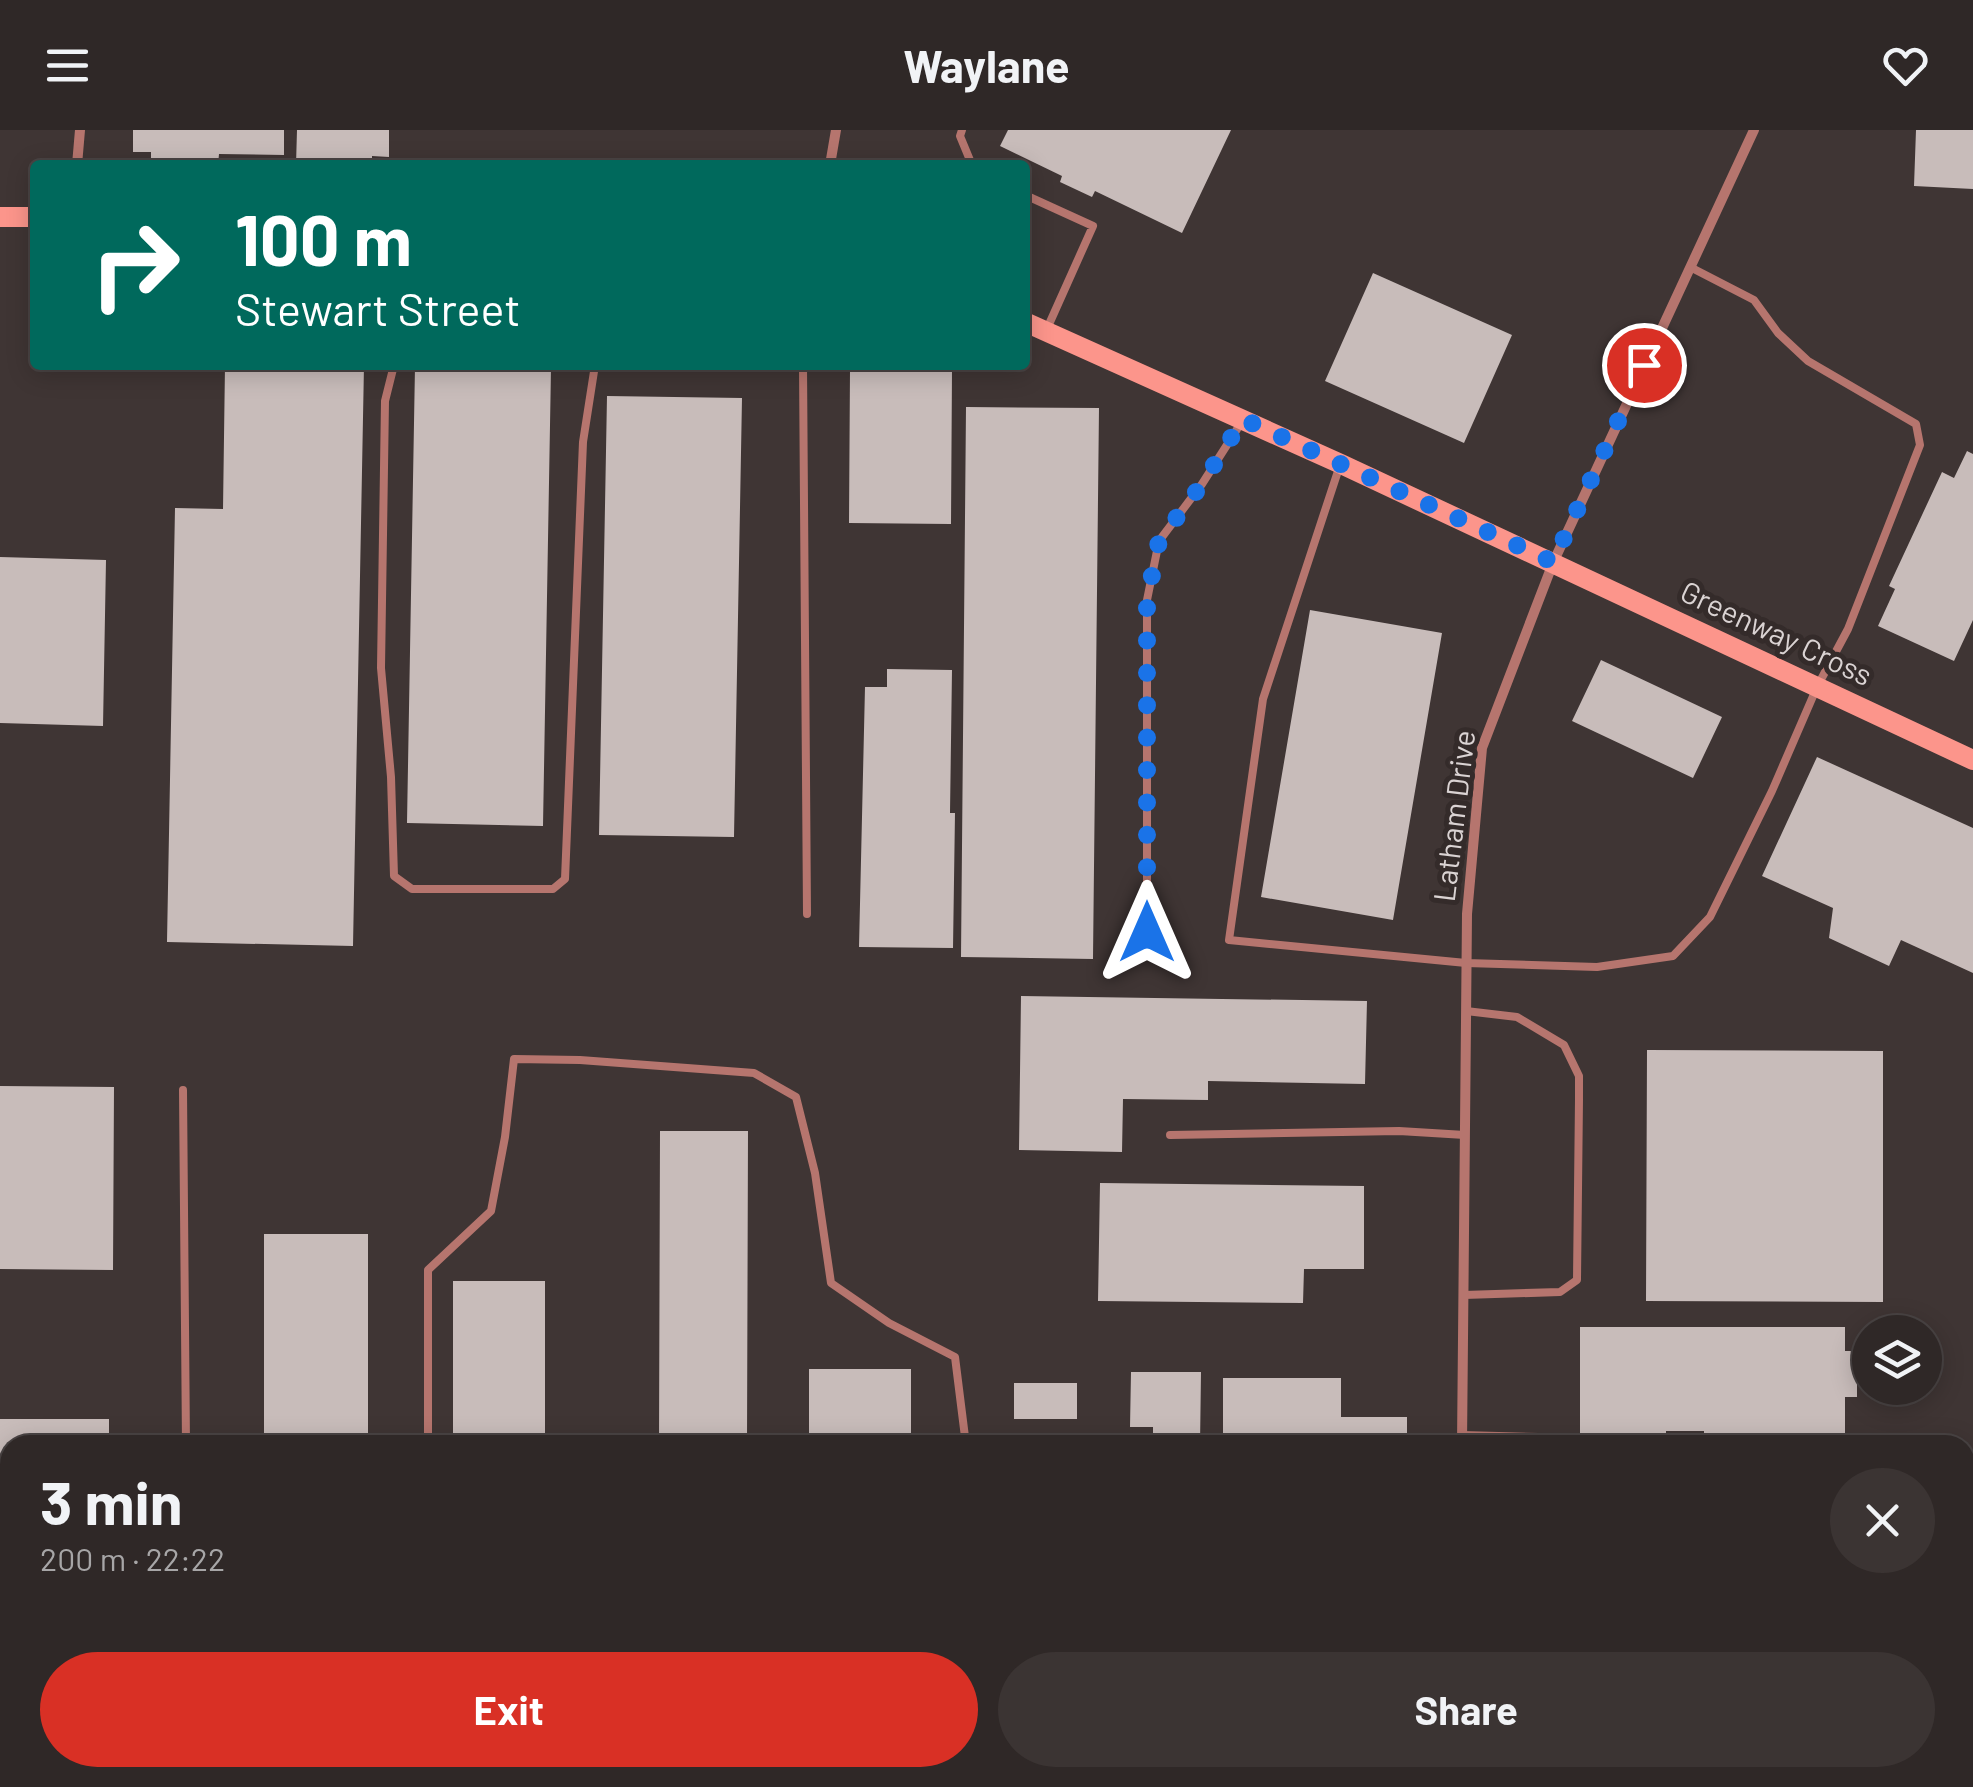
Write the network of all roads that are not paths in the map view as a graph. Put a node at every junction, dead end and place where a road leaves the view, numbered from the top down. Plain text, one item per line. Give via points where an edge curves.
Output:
1 (80, 130) edge
2 (836, 130) edge
3 (962, 130) edge
4 (1754, 130) edge
5 (77, 160) edge
6 (831, 160) edge
7 (970, 160) edge
8 (1030, 197) edge
9 (0, 217) edge
10 (30, 218) edge
11 (1690, 266) junction
12 (1030, 324) edge
13 (1046, 332) junction
14 (393, 370) edge
15 (594, 370) edge
16 (803, 370) edge
17 (1243, 419) junction
18 (1341, 464) junction
19 (1553, 562) junction
20 (1817, 687) junction
21 (1973, 760) edge
22 (807, 914) dead end
23 (1147, 932) dead end
24 (1466, 963) junction
25 (1466, 1011) junction
26 (182, 1090) dead end
27 (1170, 1134) dead end
28 (1465, 1134) junction
29 (1464, 1295) junction
30 (186, 1435) edge
31 (428, 1435) edge
32 (965, 1435) edge
33 (1462, 1435) edge

1 - 5 street
2 - 6 street
3 - 7 lane
4 - 11 street, Latham Drive
8 - 13 lane via 1093,226
9 - 10 street
11 - 19 street, Latham Drive
11 - 20 lane via 1754,300 1808,361 1916,424 1920,445 1848,629
12 - 13 street, Greenway Cross
13 - 17 street, Greenway Cross
14 - 15 lane via 384,400 382,668 394,876 412,889 553,890 565,879 583,442
16 - 22 lane
17 - 18 street, Greenway Cross
17 - 23 lane via 1159,541 1147,600
18 - 19 street, Greenway Cross
18 - 24 lane via 1263,699 1229,940
19 - 20 street, Greenway Cross
19 - 24 street, Latham Drive via 1482,748
20 - 21 street, Greenway Cross
20 - 24 lane via 1710,918 1673,956 1597,966
24 - 25 street, Latham Drive
25 - 28 street, Latham Drive
25 - 29 lane via 1516,1017 1564,1045 1579,1076 1579,1099 1577,1280 1560,1292
26 - 30 lane
27 - 28 lane
28 - 29 street, Latham Drive
29 - 33 street, Latham Drive
31 - 32 lane via 428,1270 491,1211 514,1059 754,1073 796,1097 831,1283 889,1323 955,1356

